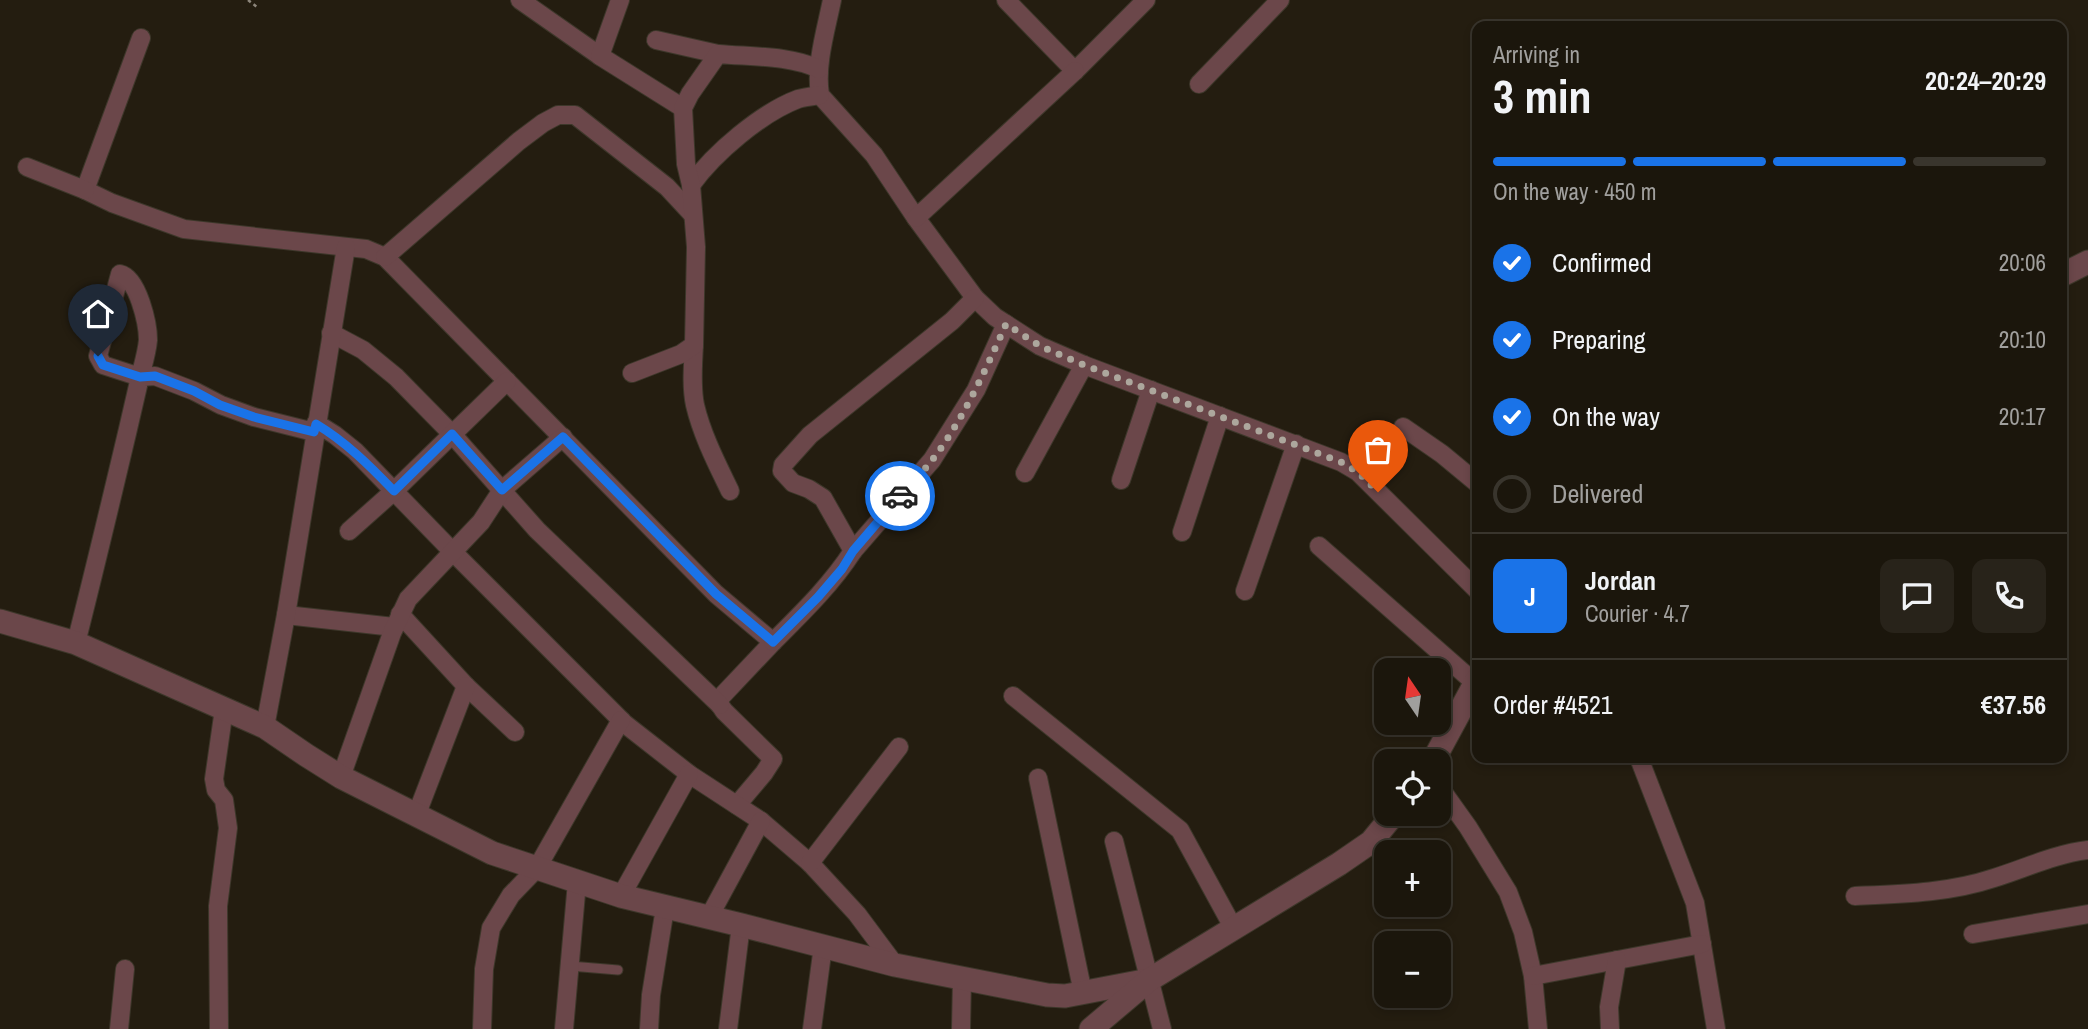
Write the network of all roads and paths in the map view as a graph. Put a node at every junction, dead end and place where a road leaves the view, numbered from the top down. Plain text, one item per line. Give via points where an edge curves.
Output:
1 (248, 0) edge
2 (620, 0) edge
3 (832, 0) edge
4 (1146, 0) edge
5 (1280, 0) edge
6 (522, 1) edge
7 (1014, 3) edge
8 (257, 7) dead end
9 (141, 38) dead end
10 (656, 40) dead end
11 (718, 54) junction
12 (600, 57) junction
13 (819, 69) junction
14 (1075, 71) junction
15 (1199, 84) dead end
16 (820, 95) junction
17 (683, 108) junction
18 (27, 167) dead end
19 (691, 185) junction
20 (85, 190) junction
21 (693, 215) junction
22 (916, 218) junction
23 (346, 247) junction
24 (385, 257) junction
25 (2088, 262) edge
26 (2067, 270) edge
27 (975, 298) junction
28 (1006, 324) junction
29 (331, 333) junction
30 (694, 345) junction
31 (1084, 365) junction
32 (632, 373) dead end
33 (140, 377) junction
34 (507, 381) junction
35 (1152, 390) junction
36 (1220, 416) junction
37 (1403, 427) dead end
38 (315, 428) junction
39 (452, 434) junction
40 (563, 437) junction
41 (1296, 444) junction
42 (1025, 473) dead end
43 (1472, 478) edge
44 (1121, 480) dead end
45 (502, 490) junction
46 (394, 491) junction
47 (730, 491) dead end
48 (349, 531) dead end
49 (1182, 532) dead end
50 (1319, 546) dead end
51 (853, 551) junction
52 (453, 552) junction
53 (1472, 585) edge
54 (1245, 591) dead end
55 (286, 615) junction
56 (0, 621) edge
57 (397, 621) junction
58 (773, 642) junction
59 (76, 643) junction
60 (1472, 679) edge
61 (466, 686) junction
62 (1472, 689) edge
63 (1013, 696) dead end
64 (720, 705) junction
65 (224, 709) junction
66 (621, 720) junction
67 (265, 727) junction
68 (515, 732) dead end
69 (900, 747) dead end
70 (1440, 749) edge
71 (1641, 763) edge
72 (689, 774) junction
73 (341, 776) junction
74 (1038, 778) dead end
75 (1451, 803) edge
76 (737, 805) junction
77 (416, 816) junction
78 (761, 821) junction
79 (1384, 826) edge
80 (1114, 841) dead end
81 (2088, 850) edge
82 (810, 863) junction
83 (537, 868) junction
84 (577, 881) junction
85 (621, 896) junction
86 (1855, 897) dead end
87 (665, 908) junction
88 (2088, 914) edge
89 (709, 917) junction
90 (741, 925) junction
91 (1234, 929) junction
92 (1973, 934) dead end
93 (1702, 944) junction
94 (823, 946) junction
95 (1617, 960) junction
96 (895, 965) junction
97 (570, 966) junction
98 (125, 969) dead end
99 (618, 970) dead end
100 (1532, 976) junction
101 (962, 979) junction
102 (1149, 980) junction
103 (1083, 993) junction
104 (119, 1029) edge
105 (219, 1029) edge
106 (482, 1029) edge
107 (564, 1029) edge
108 (649, 1029) edge
109 (728, 1029) edge
110 (812, 1029) edge
111 (961, 1029) edge
112 (1091, 1029) edge
113 (1162, 1029) edge
114 (1538, 1029) edge
115 (1611, 1029) edge
116 (1716, 1029) edge

1 - 8 path
2 - 12 street
3 - 13 street
4 - 14 street
5 - 15 street
6 - 12 street
7 - 14 street
9 - 20 street
10 - 11 street
11 - 13 street via 790,60
11 - 17 street
12 - 17 street
13 - 16 street
14 - 22 street
16 - 19 street via 786,105 745,131 703,168
16 - 22 street via 874,155
17 - 19 street
18 - 20 street
19 - 21 street
20 - 23 street via 184,229
21 - 24 street via 667,187 575,116 558,115 519,141
21 - 30 street
22 - 27 street
23 - 24 street
23 - 29 street
24 - 34 street
25 - 26 street
27 - 28 street
27 - 51 street via 810,435 783,465 782,471 793,483 823,498
28 - 31 street via 1040,346
28 - 51 street via 976,390 939,449
29 - 38 street
29 - 39 street via 381,363
30 - 32 street
30 - 47 street via 695,405
31 - 35 street
31 - 42 street
33 - 33 street via 103,365 98,356 120,274 132,282 148,336
33 - 38 street via 155,376 254,417
33 - 59 street
34 - 39 street
34 - 40 street
35 - 36 street
35 - 44 street
36 - 41 street
36 - 49 street
37 - 43 street
38 - 46 street via 335,435
38 - 55 street
39 - 45 street
39 - 46 street
40 - 45 street
40 - 58 street via 716,594
41 - 53 street via 1358,472
41 - 54 street
45 - 52 street
45 - 64 street via 537,530
46 - 48 street
46 - 52 street
50 - 60 street
51 - 58 street via 818,597
52 - 57 street via 408,598
52 - 66 street
55 - 57 street
55 - 67 street
56 - 59 street
57 - 61 street
57 - 73 street
58 - 64 street via 720,698
59 - 65 street
61 - 68 street
61 - 77 street
62 - 70 street
63 - 91 street via 1181,830
64 - 76 street via 773,759
65 - 67 street
65 - 105 street via 214,779 224,800 228,828 218,906
66 - 72 street
66 - 83 street
67 - 73 street
69 - 82 street
71 - 93 street via 1695,903
72 - 76 street
72 - 85 street
73 - 77 street
74 - 103 street
75 - 100 street via 1508,892
76 - 78 street
77 - 83 street via 492,853
78 - 82 street
78 - 89 street
79 - 91 street via 1371,842 1339,864
80 - 102 street
81 - 86 street via 1939,891
82 - 96 street
83 - 84 street
83 - 106 street via 511,895 491,929
84 - 85 street
84 - 97 street
85 - 87 street
87 - 89 street
87 - 108 street
88 - 92 street
89 - 90 street
90 - 94 street
90 - 109 street
91 - 102 street
93 - 95 street
93 - 116 street
94 - 96 street
94 - 110 street
95 - 100 street
95 - 115 street via 1609,1007
96 - 101 street
97 - 99 lane
97 - 107 street
98 - 104 street
100 - 114 street
101 - 103 street via 1047,995
101 - 111 street
102 - 103 street
102 - 112 street
102 - 113 street

